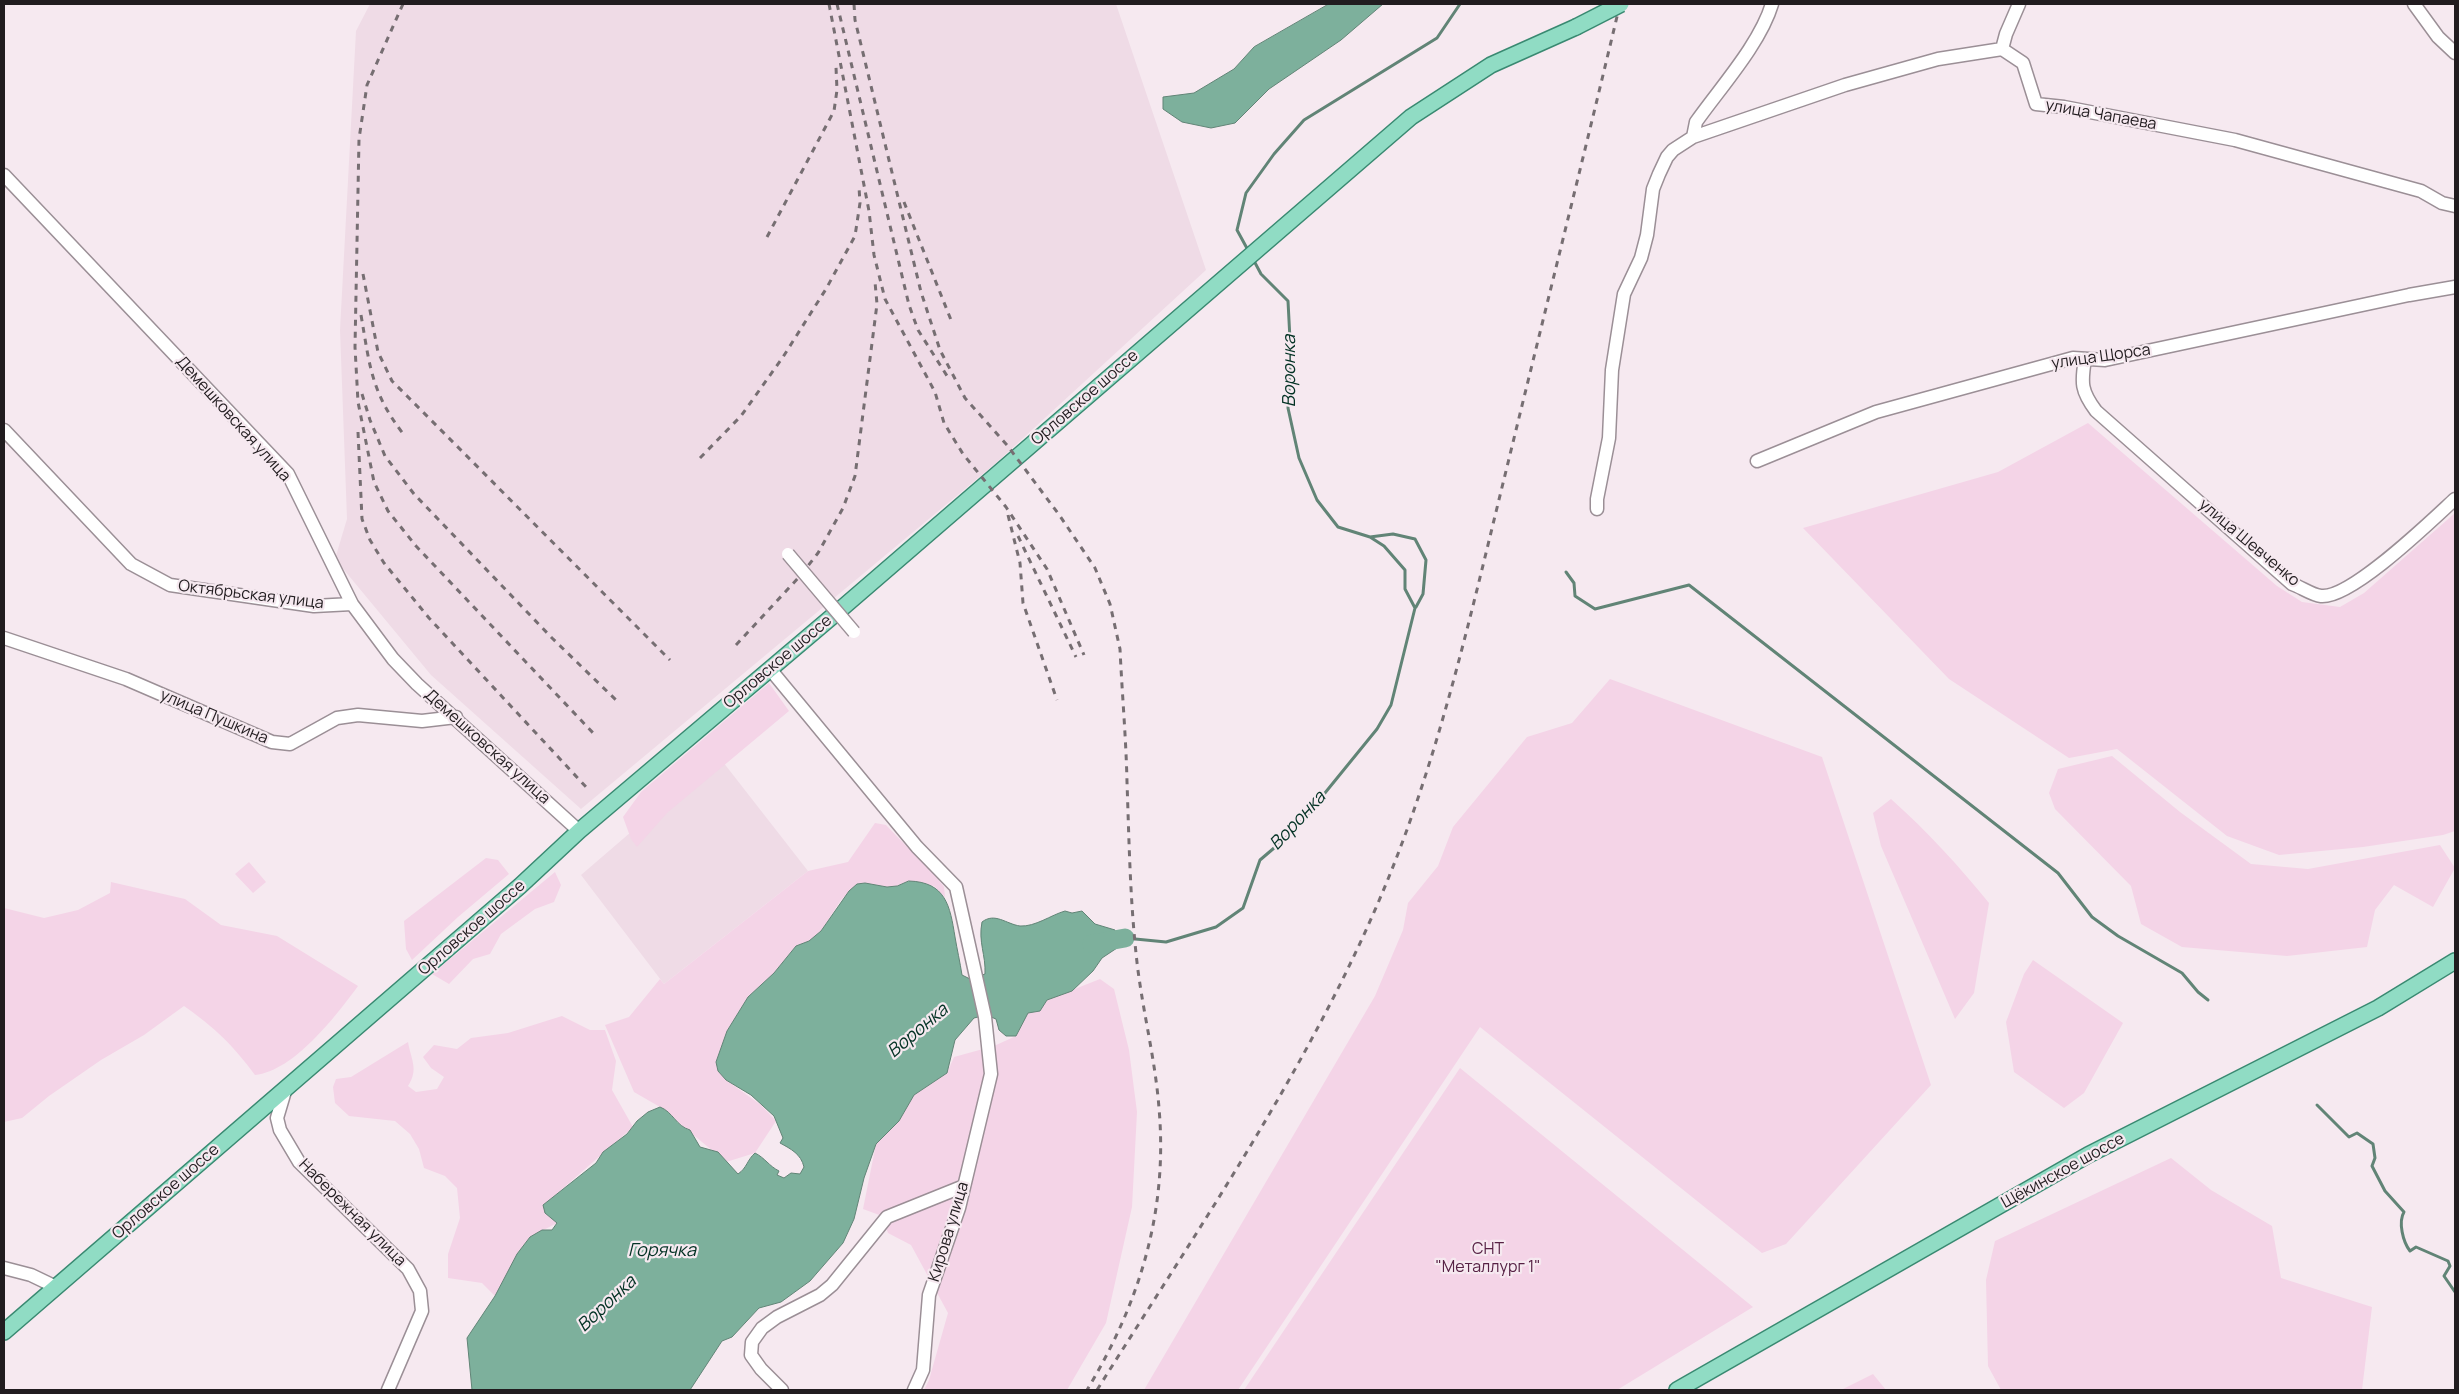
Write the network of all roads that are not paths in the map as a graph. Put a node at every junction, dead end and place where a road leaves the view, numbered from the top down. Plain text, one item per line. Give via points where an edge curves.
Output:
1 (1621, 4) edge
2 (1772, 4) edge
3 (2019, 4) edge
4 (2414, 4) edge
5 (2002, 49) junction
6 (2455, 53) edge
7 (1693, 138) junction
8 (4, 175) edge
9 (2455, 206) edge
10 (2455, 287) edge
11 (2085, 358) junction
12 (4, 430) edge
13 (1757, 461) dead end
14 (2455, 499) edge
15 (1597, 509) dead end
16 (788, 554) dead end
17 (352, 604) junction
18 (854, 632) dead end
19 (4, 638) edge
20 (770, 669) junction
21 (456, 717) junction
22 (579, 831) junction
23 (2455, 961) edge
24 (285, 1091) junction
25 (964, 1186) junction
26 (4, 1268) edge
27 (56, 1287) junction
28 (4, 1332) edge
29 (388, 1390) edge
30 (782, 1390) edge
31 (914, 1390) edge
32 (1676, 1390) edge

1 - 20 main road, Орловское шоссе, bridge via 1491,65 1411,117
2 - 7 street via 1755,39 1696,122
3 - 5 street
4 - 6 street via 2438,37
5 - 7 street via 1938,59 1845,84
5 - 9 street, улица Чапаева via 2023,63 2036,104 2236,140 2421,191 2442,203
7 - 15 street via 1667,157 1652,189 1641,258 1624,294 1612,370 1609,438
8 - 17 street, Демешковская улица via 288,474
10 - 11 street, улица Щорса via 2106,360
11 - 13 street, улица Щорса via 2073,358 1876,412
11 - 14 street, улица Шевченко via 2082,380 2085,396 2096,411 2292,584 2320,596 2335,595 2352,585 2410,541
12 - 17 street, Октябрьская улица via 132,564 170,585 314,606
16 - 18 street, bridge
17 - 21 street, Демешковская улица via 393,659
19 - 21 street, улица Пушкина via 126,679 272,742 290,744 337,718 358,715 422,721
20 - 22 main road, Орловское шоссе
20 - 25 street, Кирова улица via 917,847 956,887 985,1017 991,1074
21 - 22 street, Демешковская улица
22 - 24 main road, Орловское шоссе
23 - 32 main road, Щёкинское шоссе via 2352,1022 2088,1155
24 - 27 main road, Орловское шоссе
24 - 29 street, Набережная улица via 277,1118 280,1130 299,1162 408,1269 420,1291 422,1311
25 - 30 street via 887,1217 820,1295 762,1328 752,1342 751,1355 760,1369
25 - 31 street, Кирова улица via 929,1295 923,1370
26 - 27 street via 31,1275
27 - 28 main road, Орловское шоссе

